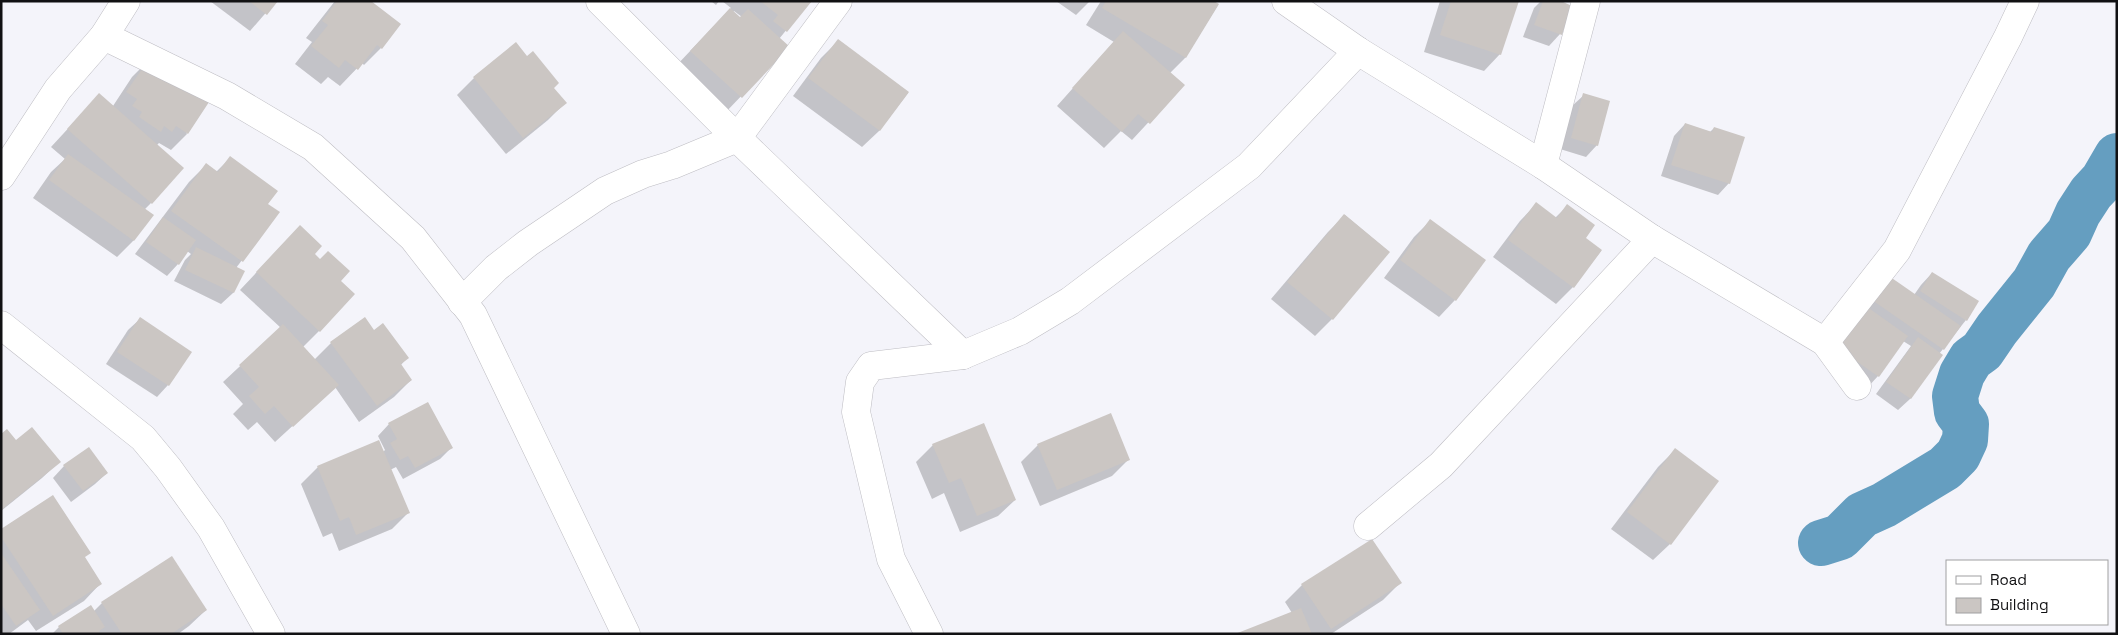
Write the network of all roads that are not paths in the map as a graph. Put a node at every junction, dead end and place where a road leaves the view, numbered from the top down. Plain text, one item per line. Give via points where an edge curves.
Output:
1 (126, 1) edge
2 (600, 1) edge
3 (838, 1) edge
4 (1286, 1) edge
5 (1586, 1) edge
6 (2024, 1) edge
7 (104, 36) junction
8 (1358, 51) junction
9 (737, 138) junction
10 (1543, 164) junction
11 (1, 176) edge
12 (1652, 240) junction
13 (462, 302) junction
14 (1, 326) edge
15 (1826, 342) junction
16 (963, 355) junction
17 (1857, 386) dead end
18 (1368, 526) dead end
19 (271, 634) edge
20 (626, 634) edge
21 (929, 634) edge

1 - 7 street
2 - 9 street
3 - 9 street
4 - 8 street
5 - 10 street
6 - 15 street via 1897,250
7 - 11 street via 58,89
7 - 13 street via 227,96 313,148 413,238
8 - 10 street
8 - 16 street via 1249,166 1070,301 1020,331
9 - 13 street via 605,191 496,268
9 - 16 street
10 - 12 street
12 - 15 street
12 - 18 street via 1441,466
13 - 20 street via 473,315
14 - 19 street via 143,438 211,528
15 - 17 street
16 - 21 street via 871,366 860,382 856,412 890,559

